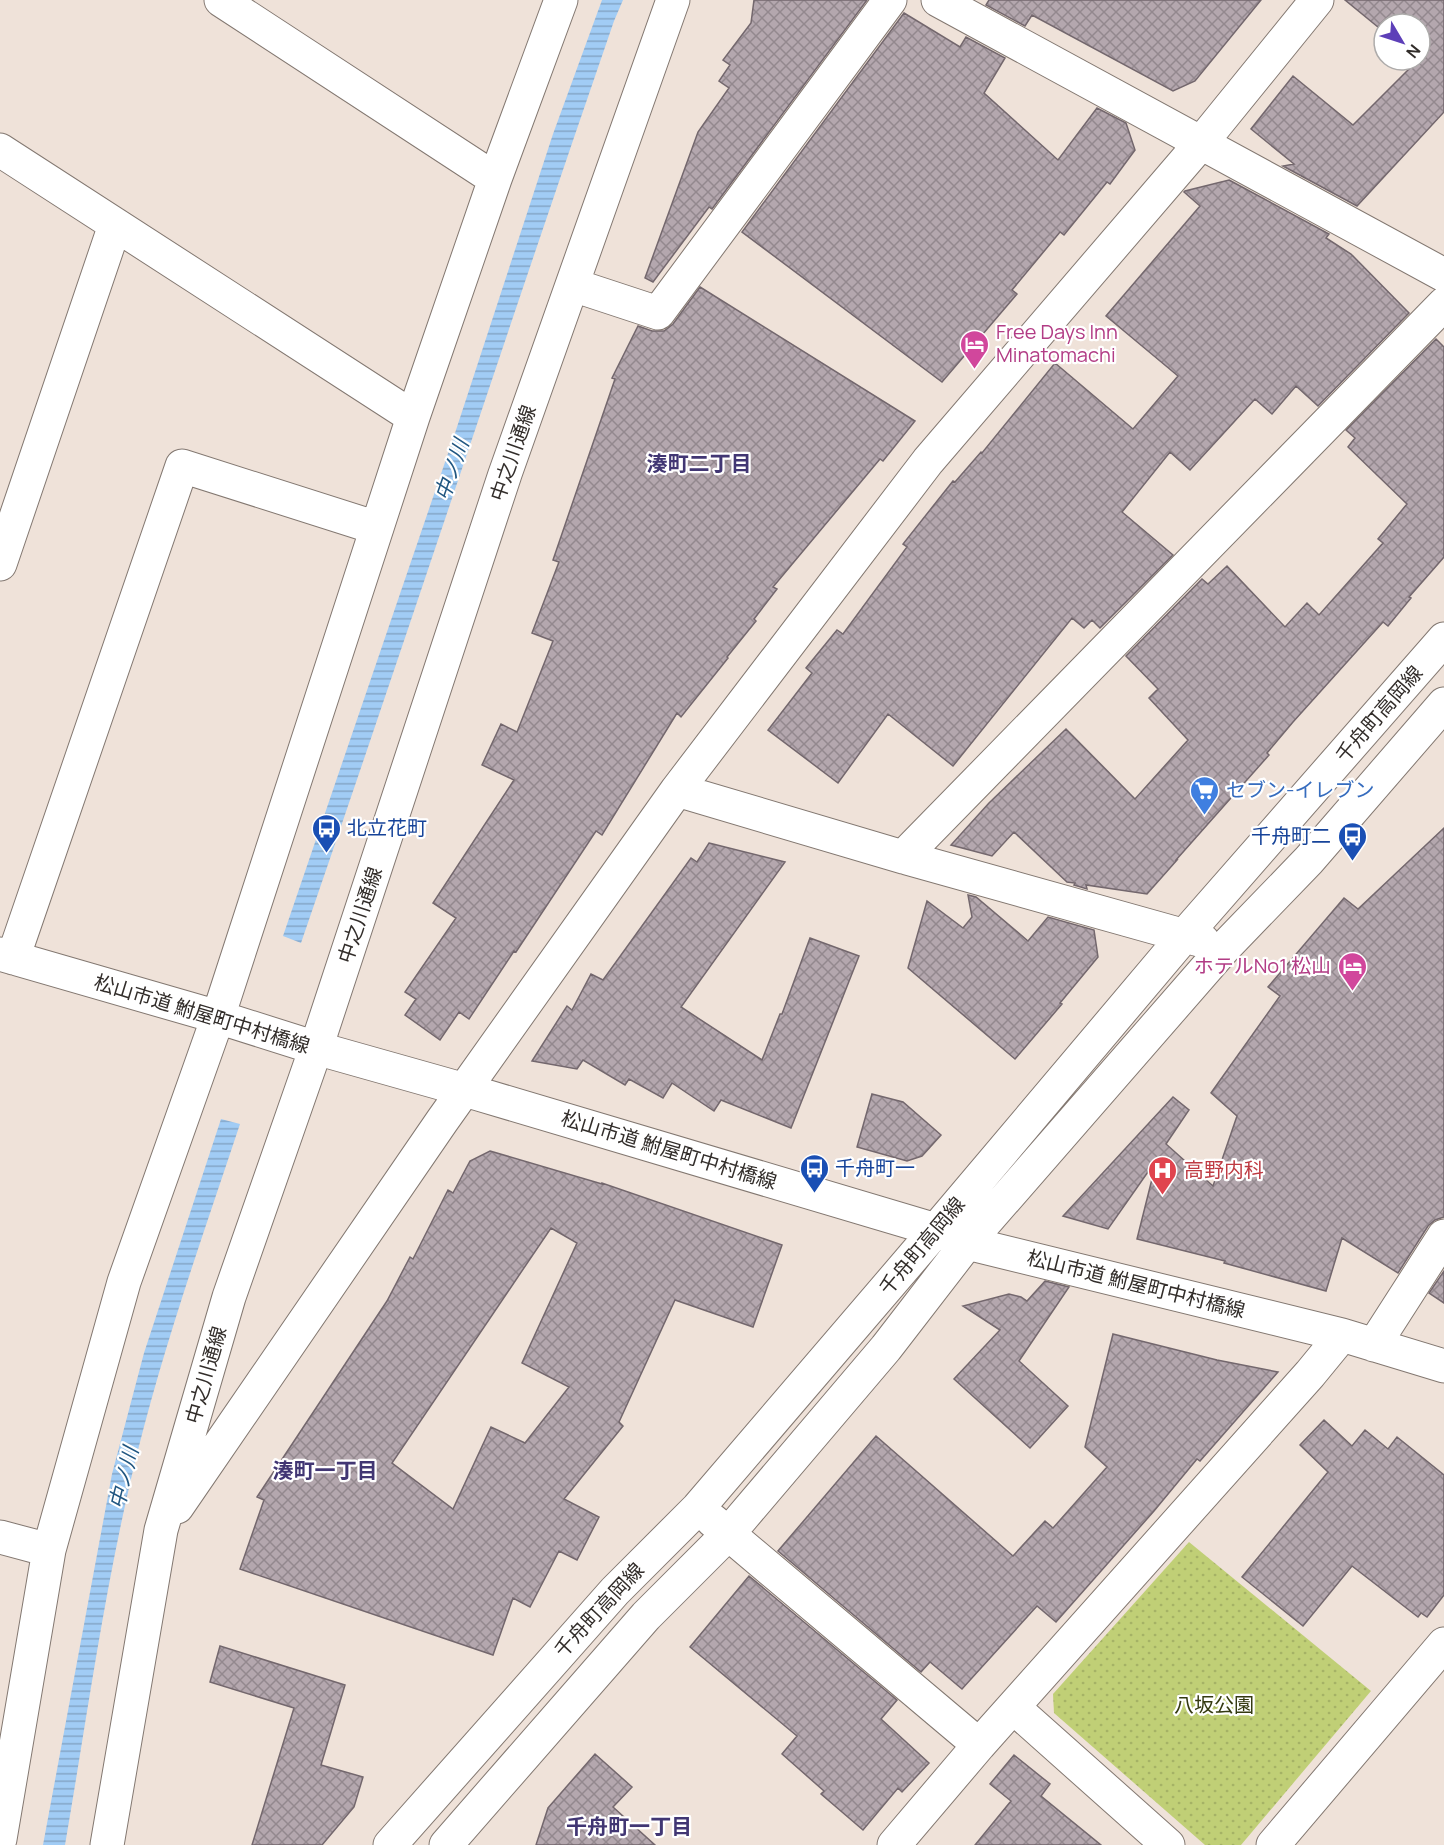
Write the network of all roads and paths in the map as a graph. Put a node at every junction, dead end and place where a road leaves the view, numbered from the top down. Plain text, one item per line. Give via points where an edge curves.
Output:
1 (221, 0) edge
2 (561, 0) edge
3 (673, 0) edge
4 (890, 0) edge
5 (938, 0) edge
6 (1317, 0) edge
7 (1201, 142) junction
8 (0, 150) edge
9 (495, 179) junction
10 (115, 225) junction
11 (1444, 275) edge
12 (573, 285) junction
13 (1444, 304) edge
14 (413, 417) junction
15 (377, 528) junction
16 (0, 564) edge
17 (1444, 639) edge
18 (1444, 704) edge
19 (677, 790) junction
20 (903, 857) junction
21 (1184, 936) junction
22 (1225, 947) junction
23 (6, 956) edge
24 (218, 1017) junction
25 (316, 1048) junction
26 (465, 1090) junction
27 (936, 1230) junction
28 (1444, 1236) edge
29 (967, 1243) junction
30 (1342, 1335) junction
31 (1374, 1345) junction
32 (1444, 1366) edge
33 (698, 1508) junction
34 (161, 1530) junction
35 (728, 1534) junction
36 (0, 1537) edge
37 (49, 1550) junction
38 (1444, 1644) edge
39 (1013, 1707) junction
40 (979, 1744) junction
41 (0, 1839) edge
42 (107, 1845) edge
43 (390, 1845) edge
44 (446, 1845) edge
45 (894, 1845) edge
46 (1168, 1845) edge
47 (1273, 1845) edge

1 - 9 street
2 - 9 street
3 - 12 street, 中之川通線
4 - 12 street via 658,313
5 - 7 street
6 - 7 street
7 - 11 street
7 - 19 street via 928,461
8 - 10 street
9 - 14 street
10 - 14 street
10 - 16 street
12 - 25 street, 中之川通線 via 505,474
13 - 20 street
14 - 15 street
15 - 23 street via 182,466
15 - 24 street
17 - 21 street, 千舟町高岡線
18 - 22 street, 千舟町高岡線 via 1309,860
19 - 20 street
19 - 26 street
20 - 21 street
21 - 22 street
21 - 27 street, 千舟町高岡線
22 - 29 street, 千舟町高岡線
23 - 24 street, 松山市道 鮒屋町中村橋線
24 - 25 street, 松山市道 鮒屋町中村橋線
24 - 37 street via 124,1282
25 - 26 street, 松山市道 鮒屋町中村橋線
25 - 34 street, 中之川通線 via 230,1297
26 - 27 street, 松山市道 鮒屋町中村橋線
26 - 34 street
27 - 29 street, 松山市道 鮒屋町中村橋線
27 - 33 street, 千舟町高岡線
28 - 31 street
29 - 30 street, 松山市道 鮒屋町中村橋線
29 - 35 street, 千舟町高岡線 via 886,1348
30 - 31 street, 松山市道 鮒屋町中村橋線
30 - 39 street
31 - 32 street, 松山市道 鮒屋町中村橋線
33 - 35 street
33 - 43 street, 千舟町高岡線 via 615,1591
34 - 42 street, 中之川通線
35 - 40 street
35 - 44 street, 千舟町高岡線 via 646,1616
36 - 37 street
37 - 41 street
38 - 47 street
39 - 40 street
39 - 46 street
40 - 45 street

